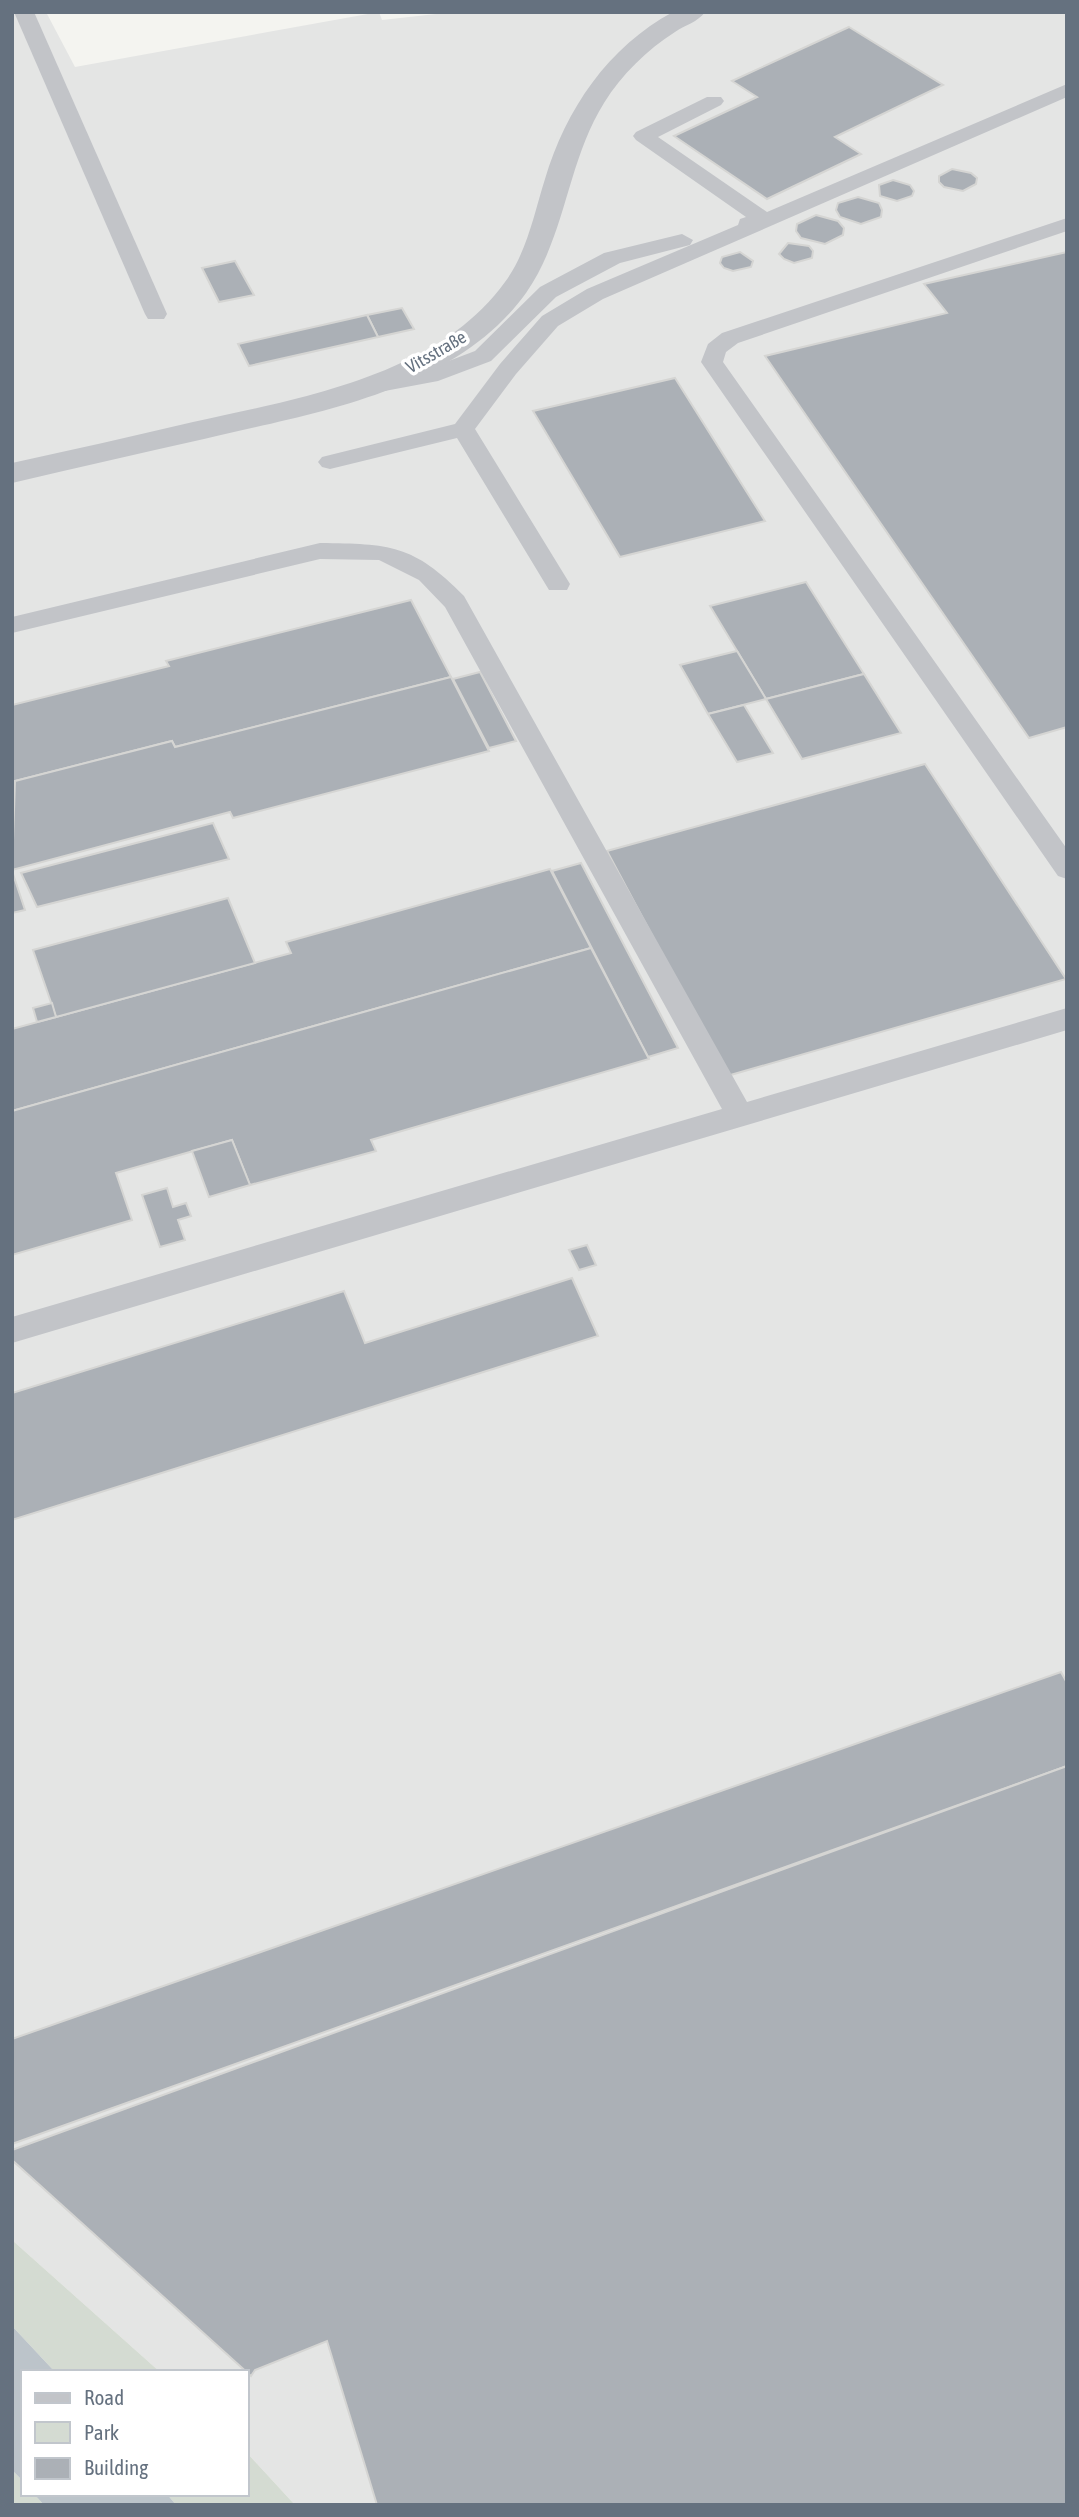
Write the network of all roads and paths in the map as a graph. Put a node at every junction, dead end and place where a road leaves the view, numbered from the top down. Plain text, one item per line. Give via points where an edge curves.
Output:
1 (24, 12) edge
2 (693, 12) edge
3 (1067, 90) edge
4 (714, 101) dead end
5 (763, 219) junction
6 (1067, 224) edge
7 (156, 314) dead end
8 (374, 386) junction
9 (463, 429) junction
10 (330, 462) dead end
11 (12, 473) edge
12 (558, 584) dead end
13 (12, 625) edge
14 (1067, 869) edge
15 (1067, 1019) edge
16 (740, 1115) junction
17 (12, 1329) edge

1 - 7 lane
2 - 8 street, Vitsstraße via 620,64 591,99 572,137 549,221 531,264 503,302 467,336
3 - 5 lane
4 - 5 lane via 643,136
5 - 8 lane via 612,258 548,292 483,356 430,376
5 - 9 lane via 595,294 551,321
6 - 14 lane via 730,338 716,349 712,362
8 - 11 street, Vitsstraße
9 - 10 lane
9 - 12 lane
13 - 16 lane via 320,551 383,552 428,574 455,603
15 - 16 lane
16 - 17 lane

